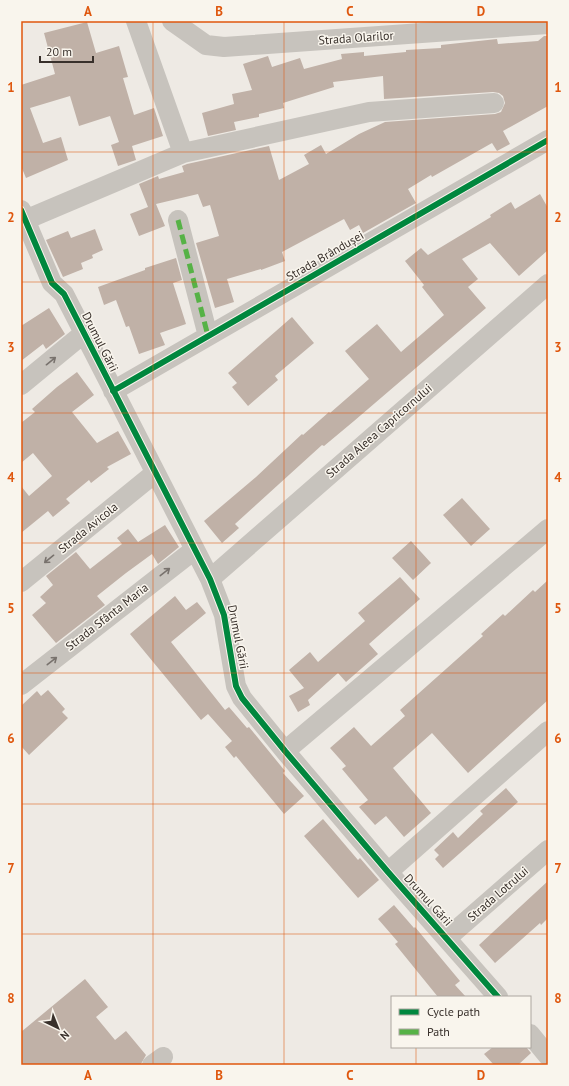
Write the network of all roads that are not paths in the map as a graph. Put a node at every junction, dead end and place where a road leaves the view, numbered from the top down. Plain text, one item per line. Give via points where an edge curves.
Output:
1 (136, 21) edge
2 (172, 21) edge
3 (548, 24) edge
4 (494, 103) dead end
5 (548, 140) edge
6 (183, 154) junction
7 (23, 215) edge
8 (178, 220) dead end
9 (28, 248) edge
10 (548, 284) edge
11 (83, 334) junction
12 (208, 336) junction
13 (21, 385) edge
14 (113, 391) junction
15 (155, 473) junction
16 (548, 529) edge
17 (194, 550) junction
18 (210, 579) junction
19 (21, 582) edge
20 (21, 685) edge
21 (548, 731) edge
22 (285, 751) junction
23 (548, 850) edge
24 (388, 872) junction
25 (447, 938) junction
26 (497, 996) edge

1 - 6 street
2 - 3 street, Strada Olarilor via 206,45 224,47
4 - 6 street via 369,112
5 - 12 street, Strada Brândușei
6 - 7 street
7 - 9 street, Drumul Gării
8 - 12 street
9 - 11 street, Drumul Gării via 52,283 64,294
10 - 18 street, Strada Aleea Capricornului
13 -> 11 street
11 - 14 street, Drumul Gării
12 - 14 street, Strada Brândușei
14 - 15 street, Drumul Gării
15 - 17 street, Drumul Gării
15 -> 19 street, Strada Avicola
16 - 22 street
17 - 18 street, Drumul Gării
20 -> 17 street, Strada Sfânta Maria
18 - 22 street, Drumul Gării via 224,615 236,686 242,698
21 - 24 street
22 - 24 street, Drumul Gării
23 - 25 street, Strada Lotrului
24 - 25 street, Drumul Gării
25 - 26 street, Drumul Gării

